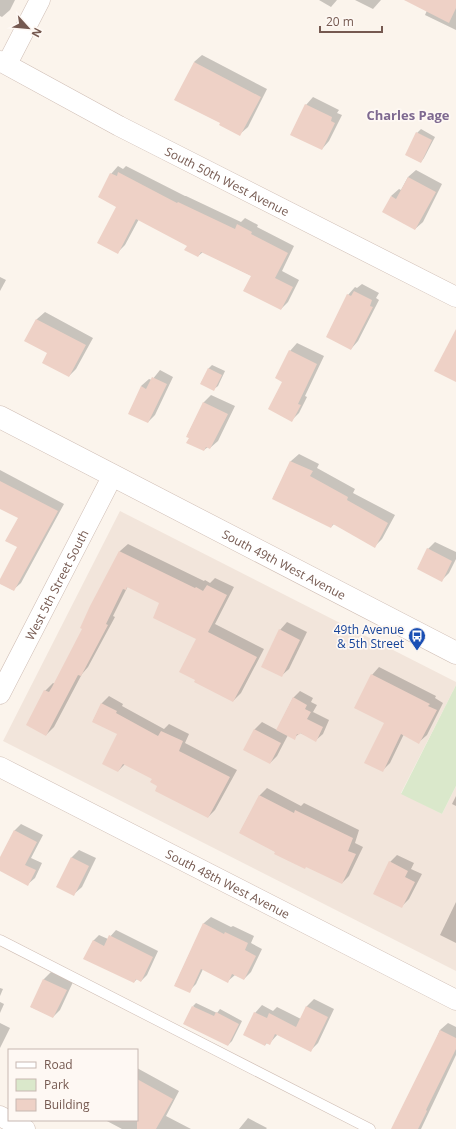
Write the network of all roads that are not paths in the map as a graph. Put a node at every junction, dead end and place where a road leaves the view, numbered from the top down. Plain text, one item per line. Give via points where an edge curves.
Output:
1 (40, 0) edge
2 (4, 62) edge
3 (456, 297) edge
4 (0, 417) edge
5 (113, 475) junction
6 (456, 653) edge
7 (0, 694) edge
8 (0, 767) edge
9 (0, 940) edge
10 (456, 1000) edge
11 (10, 1121) edge
12 (25, 1129) edge
13 (370, 1129) edge

1 - 2 street
2 - 3 street, South 50th West Avenue via 119,126
4 - 5 street, South 49th West Avenue
5 - 6 street, South 49th West Avenue
5 - 7 street, West 5th Street South
8 - 10 street, South 48th West Avenue
9 - 13 lane
11 - 12 street

